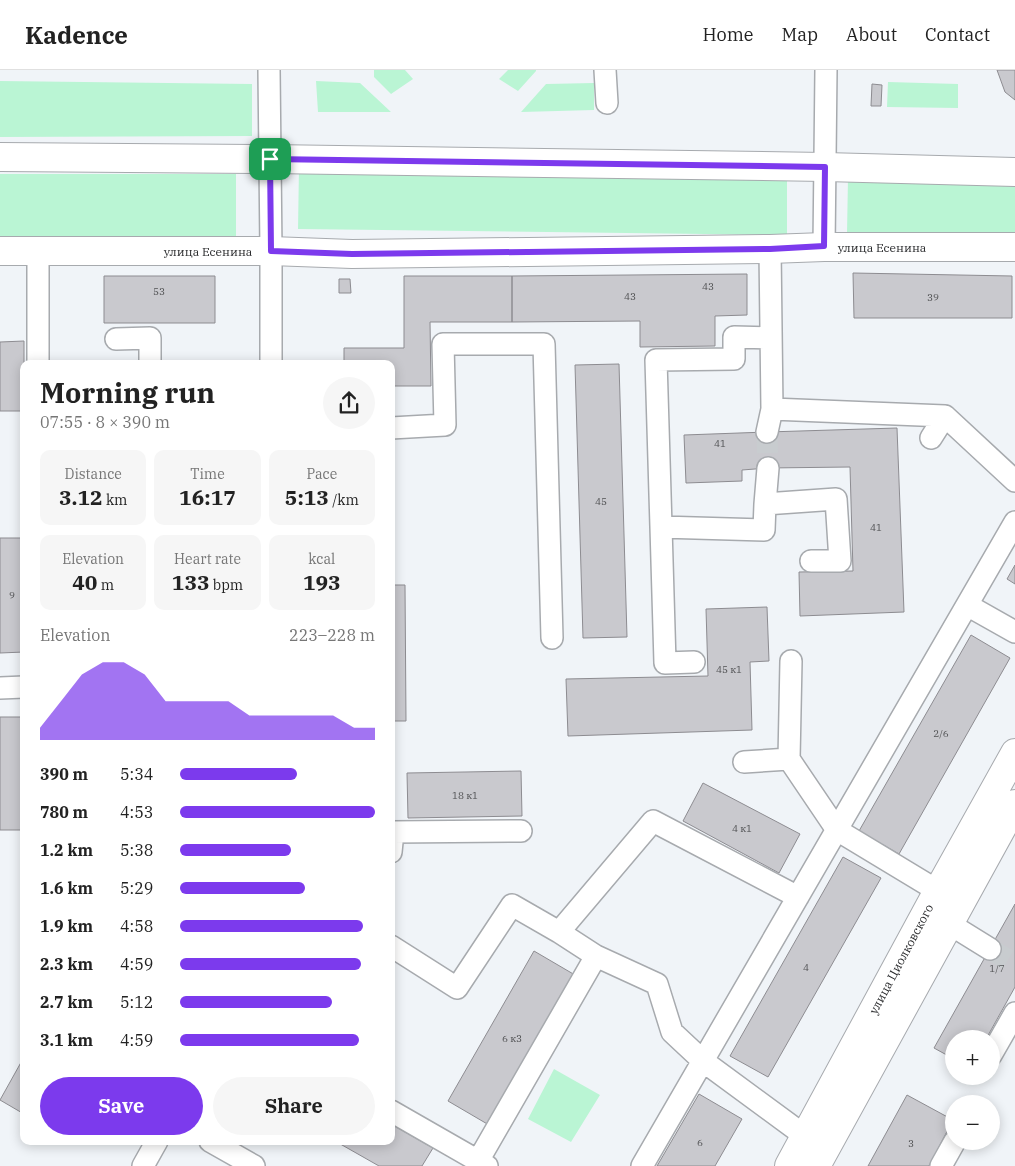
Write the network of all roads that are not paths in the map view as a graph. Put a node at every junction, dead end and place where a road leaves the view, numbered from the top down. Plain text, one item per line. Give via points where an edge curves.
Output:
1 (269, 70) edge
2 (605, 70) edge
3 (826, 70) edge
4 (607, 103) dead end
5 (0, 157) edge
6 (270, 159) junction
7 (825, 167) junction
8 (1015, 172) edge
9 (824, 246) junction
10 (1015, 247) edge
11 (770, 249) junction
12 (0, 251) edge
13 (271, 251) junction
14 (38, 252) junction
15 (771, 338) junction
16 (116, 339) dead end
17 (38, 360) edge
18 (150, 360) edge
19 (271, 360) edge
20 (772, 409) junction
21 (945, 416) junction
22 (395, 428) edge
23 (767, 432) tunnel mouth
24 (931, 438) dead end
25 (768, 468) tunnel mouth
26 (1015, 480) edge
27 (765, 504) junction
28 (1015, 522) edge
29 (661, 527) junction
30 (811, 561) dead end
31 (966, 605) junction
32 (1015, 632) edge
33 (552, 638) dead end
34 (791, 661) dead end
35 (694, 662) dead end
36 (0, 688) edge
37 (20, 688) edge
38 (1015, 753) edge
39 (789, 759) junction
40 (744, 762) dead end
41 (1015, 804) edge
42 (837, 830) junction
43 (520, 831) dead end
44 (395, 832) edge
45 (938, 891) junction
46 (798, 897) junction
47 (948, 923) junction
48 (559, 932) junction
49 (395, 949) edge
50 (990, 949) tunnel mouth
51 (596, 956) junction
52 (1015, 1013) edge
53 (1000, 1039) edge
54 (703, 1061) junction
55 (395, 1113) edge
56 (806, 1136) junction
57 (155, 1145) edge
58 (217, 1145) edge
59 (950, 1150) edge
60 (482, 1164) edge
61 (143, 1166) edge
62 (254, 1166) edge
63 (642, 1166) edge
64 (789, 1166) edge
65 (816, 1166) edge
66 (941, 1166) edge

1 - 6 street
2 - 4 street
3 - 7 street
5 - 6 main road
6 - 7 main road
6 - 13 street
7 - 8 main road
7 - 9 street
9 - 10 main road, улица Есенина
9 - 11 main road, улица Есенина
11 - 13 main road, улица Есенина via 352,254
11 - 15 street
12 - 14 main road, улица Есенина
13 - 14 main road, улица Есенина
13 - 19 street
14 - 17 street
15 - 20 street
15 - 29 street via 734,337 734,359 656,360
16 - 18 street via 150,338
20 - 21 street
20 - 23 street
21 - 24 street
21 - 26 street
22 - 33 street via 445,425 444,344 544,344
25 - 27 street
27 - 29 street via 764,530
27 - 30 street via 836,500 840,561
28 - 31 street
29 - 35 street via 665,663
31 - 32 street
31 - 42 street
34 - 39 street
36 - 37 street
38 - 45 main road, улица Циолковского
39 - 40 street
39 - 42 street
41 - 47 main road, улица Циолковского
42 - 45 street
42 - 46 street
43 - 44 street
45 - 56 main road, улица Циолковского
46 - 48 street via 653,821
46 - 54 street
47 - 50 street
47 - 65 main road, улица Циолковского
48 - 49 street via 512,905 457,988
48 - 51 street
51 - 54 street via 657,984 672,1032
51 - 60 street
52 - 53 street
54 - 56 street
54 - 63 street
55 - 60 street
56 - 64 main road, улица Циолковского
57 - 61 street
58 - 62 street
59 - 66 street

